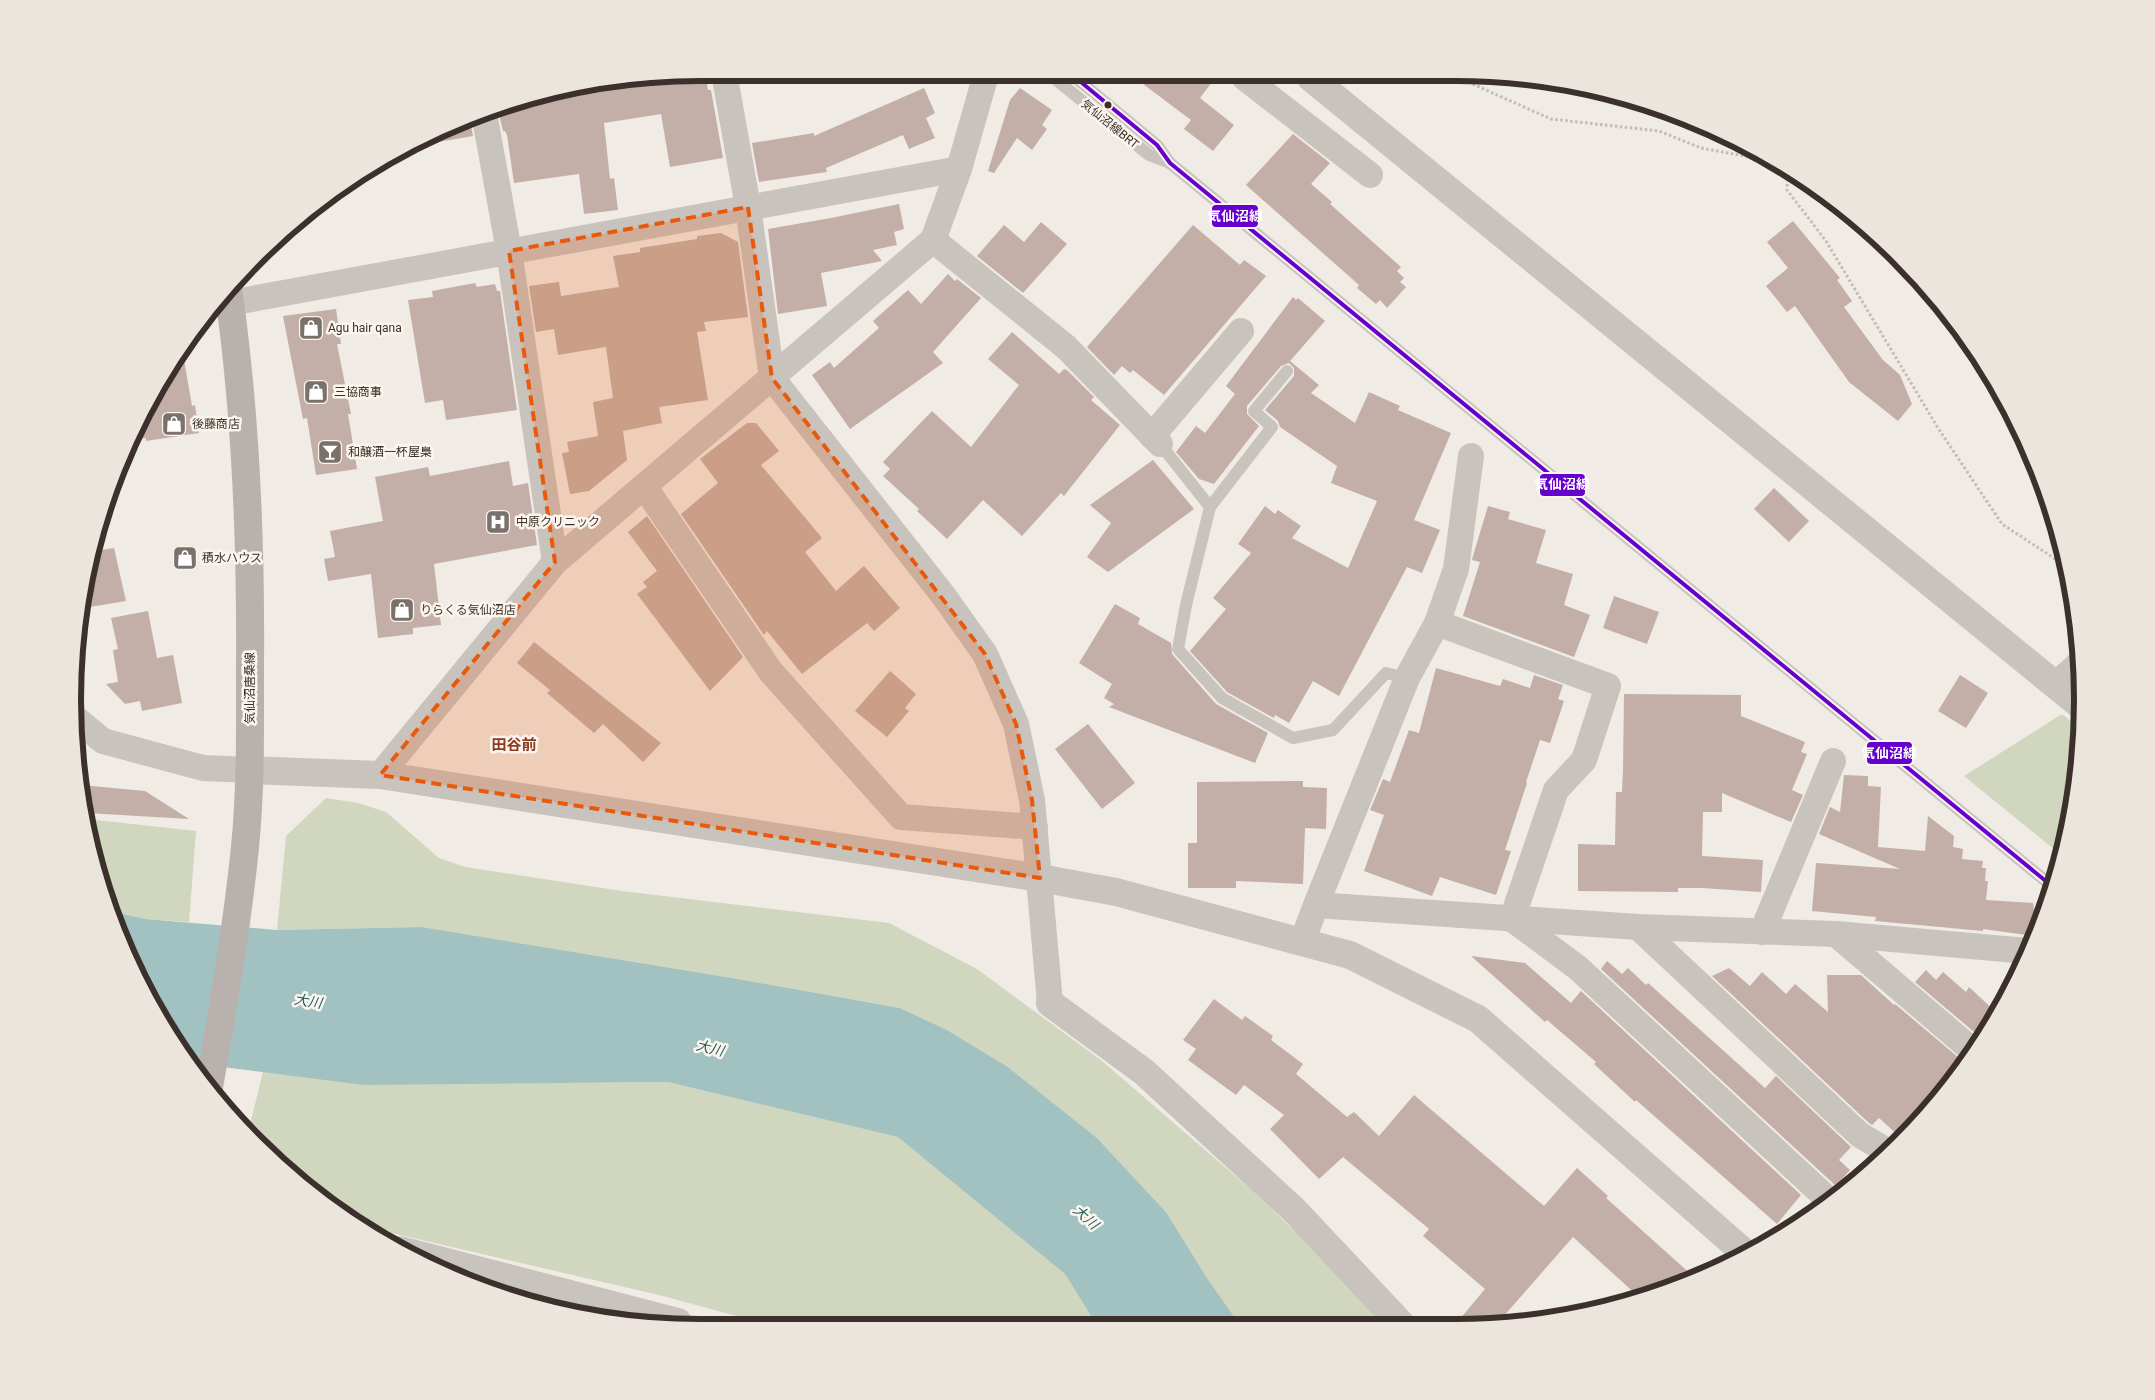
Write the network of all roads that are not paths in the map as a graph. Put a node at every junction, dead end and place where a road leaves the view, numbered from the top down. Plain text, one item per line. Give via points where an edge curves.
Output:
1 (726, 81) edge
2 (984, 81) edge
3 (1058, 81) edge
4 (1080, 81) edge
5 (1249, 81) edge
6 (1315, 81) edge
7 (485, 120) edge
8 (1170, 163) junction
9 (959, 169) junction
10 (1370, 175) dead end
11 (748, 207) junction
12 (932, 240) junction
13 (509, 251) junction
14 (232, 296) edge
15 (229, 299) edge
16 (1241, 331) dead end
17 (1287, 372) dead end
18 (772, 378) junction
19 (1156, 440) junction
20 (1471, 456) dead end
21 (644, 486) junction
22 (1210, 507) junction
23 (556, 562) junction
24 (1437, 623) junction
25 (2072, 670) edge
26 (1407, 678) junction
27 (2055, 685) junction
28 (2074, 700) edge
29 (82, 724) edge
30 (1833, 762) dead end
31 (250, 770) junction
32 (380, 775) junction
33 (1035, 827) junction
34 (1040, 878) junction
35 (2046, 882) edge
36 (1316, 905) junction
37 (1512, 919) junction
38 (1638, 927) junction
39 (1762, 932) junction
40 (1836, 934) junction
41 (1302, 942) junction
42 (2021, 950) edge
43 (1050, 1003) joint
44 (1967, 1046) edge
45 (210, 1079) edge
46 (1882, 1148) edge
47 (1825, 1196) edge
48 (1740, 1249) edge
49 (435, 1259) edge
50 (658, 1317) edge
51 (1397, 1319) edge

1 - 11 street
2 - 9 street
3 - 8 lane, 気仙沼線BRT via 1149,155
4 - 8 lane, 気仙沼線BRT via 1157,145
5 - 10 street
6 - 27 street
7 - 13 street
8 - 35 lane, 気仙沼線BRT
9 - 11 street
9 - 12 street
11 - 13 street
11 - 18 street
12 - 18 street
12 - 19 street via 1066,347
13 - 14 street
13 - 23 street
15 - 31 main road, 気仙沼唐桑線 via 245,448
16 - 19 street
17 - 22 lane via 1254,412 1272,427
18 - 21 street
18 - 33 street via 943,595 985,654 1016,724
19 - 22 lane
20 - 24 street via 1456,568
21 - 23 street
21 - 33 street via 771,672 901,817
22 - 26 lane via 1178,649 1222,698 1293,738 1333,730 1386,673
23 - 32 street
24 - 26 street
24 - 37 street via 1608,686 1584,760 1556,790
25 - 27 street
26 - 36 street
27 - 28 street
29 - 31 street via 103,741 203,768
30 - 39 street
31 - 32 street
31 - 45 main road, 気仙沼唐桑線 via 245,848
32 - 34 street
33 - 34 street
34 - 41 street via 1116,892
34 - 43 street
36 - 37 street
36 - 41 street
37 - 38 street
37 - 47 street via 1578,968
38 - 39 street
38 - 46 street via 1860,1135
39 - 40 street
40 - 42 street
40 - 44 street
41 - 48 street via 1350,955 1478,1019
43 - 51 street via 1144,1072 1294,1210
49 - 50 street

